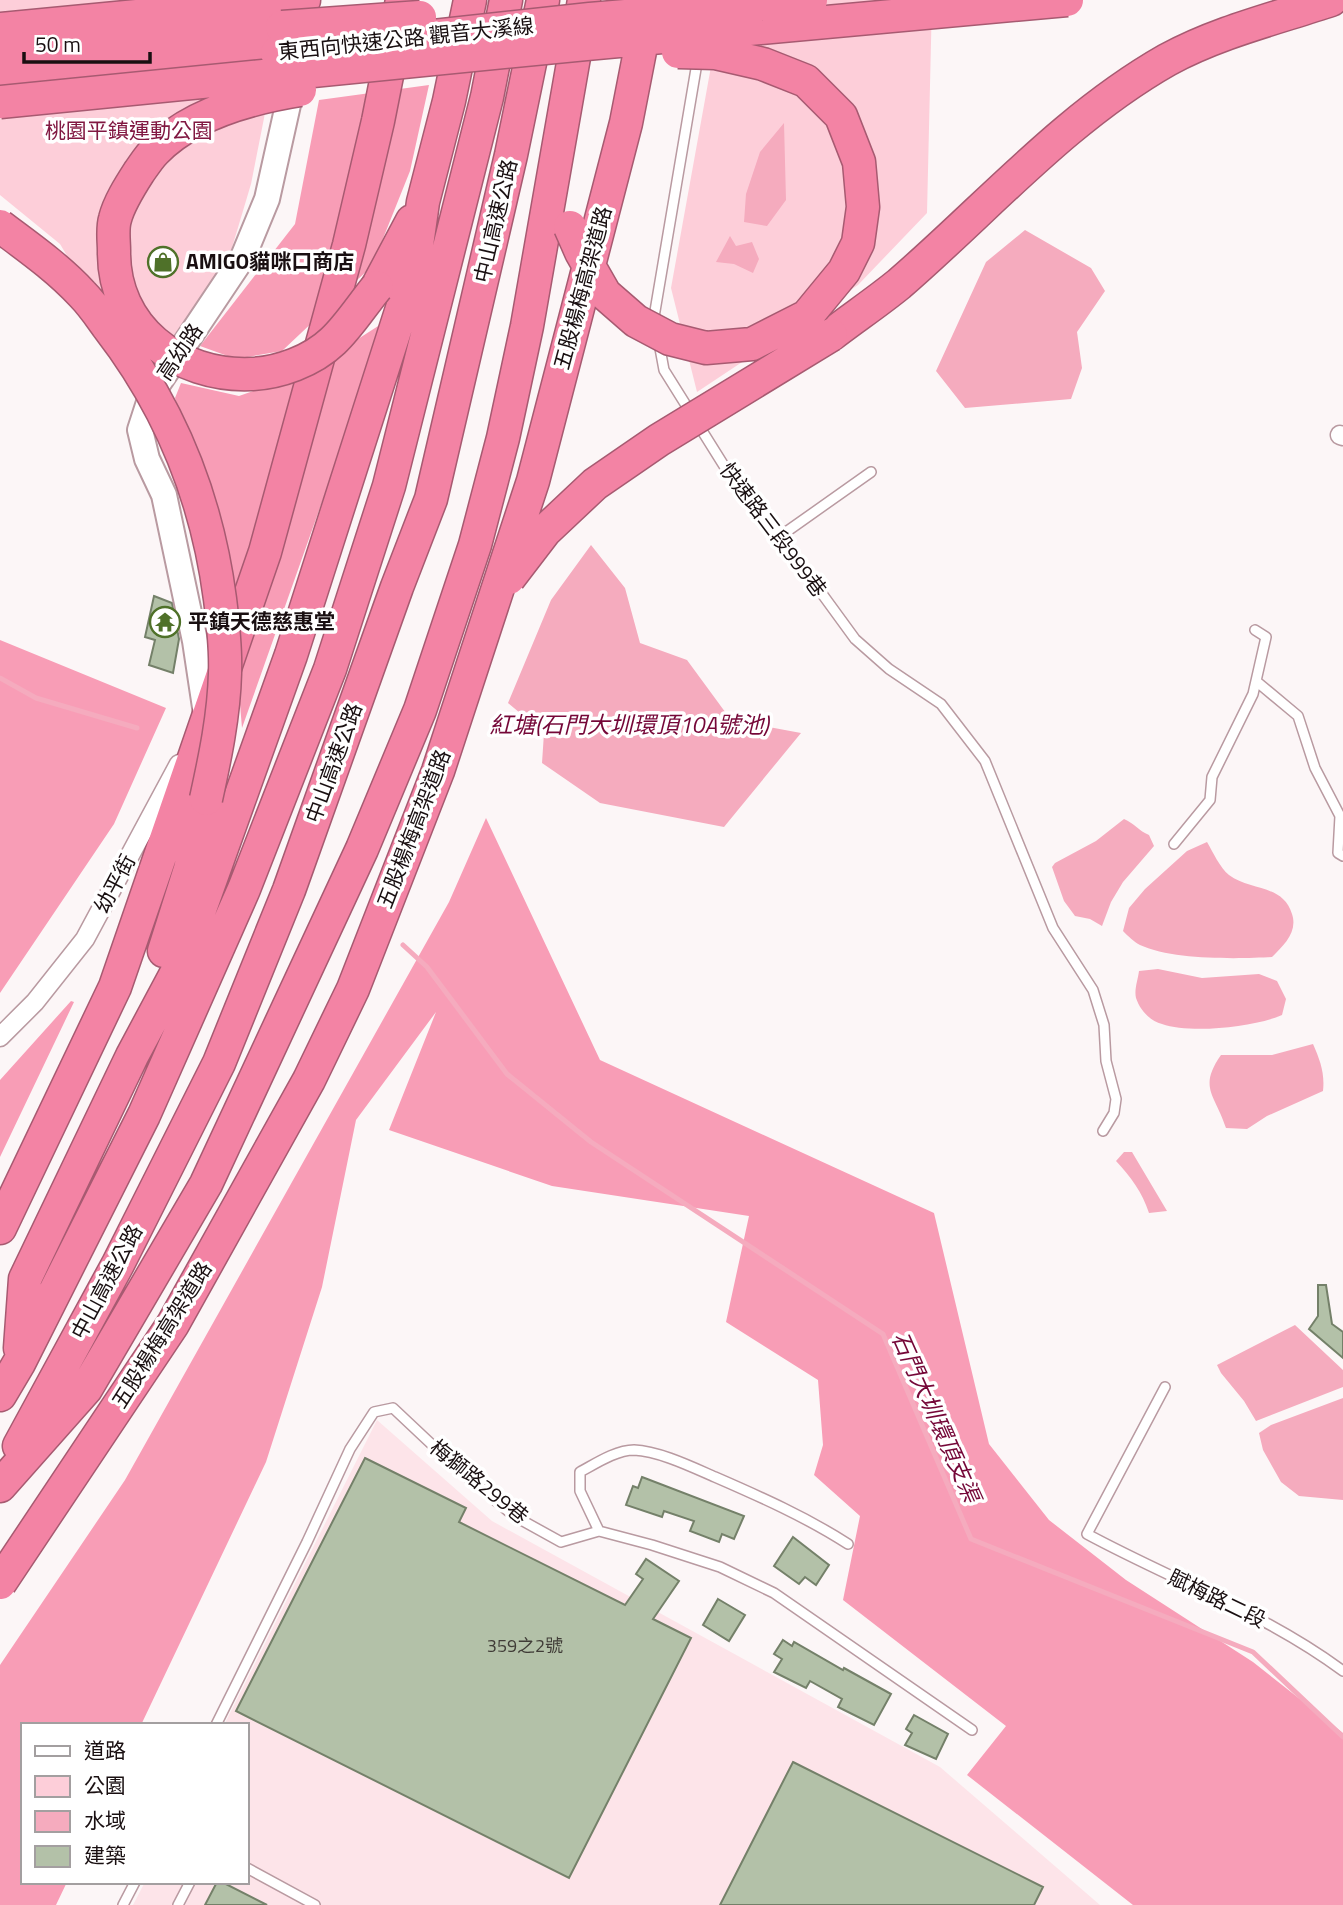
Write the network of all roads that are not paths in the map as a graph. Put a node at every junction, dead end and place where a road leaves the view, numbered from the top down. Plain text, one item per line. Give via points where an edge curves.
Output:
1 (304, 0) edge
2 (311, 0) edge
3 (401, 0) edge
4 (470, 0) edge
5 (506, 0) edge
6 (543, 0) edge
7 (583, 0) edge
8 (650, 0) edge
9 (708, 0) edge
10 (811, 0) edge
11 (1067, 0) edge
12 (1291, 0) edge
13 (1331, 0) edge
14 (705, 14) dead end
15 (703, 27) dead end
16 (0, 29) edge
17 (586, 44) junction
18 (0, 54) edge
19 (414, 62) junction
20 (0, 78) edge
21 (568, 97) junction
22 (0, 102) edge
23 (423, 202) junction
24 (0, 226) edge
25 (831, 335) junction
26 (872, 472) dead end
27 (779, 537) junction
28 (1255, 630) dead end
29 (1256, 681) junction
30 (206, 714) joint
31 (1174, 844) dead end
32 (1343, 856) edge
33 (306, 972) junction
34 (0, 1037) edge
35 (132, 1056) junction
36 (1103, 1131) dead end
37 (0, 1228) edge
38 (19, 1363) junction
39 (1165, 1387) dead end
40 (0, 1395) edge
41 (0, 1484) edge
42 (599, 1531) junction
43 (848, 1544) dead end
44 (0, 1583) edge
45 (1343, 1671) edge
46 (217, 1723) edge
47 (972, 1730) dead end
48 (248, 1869) edge
49 (134, 1884) edge
50 (189, 1884) edge
51 (123, 1905) edge
52 (178, 1905) edge
53 (315, 1905) edge

1 - 16 highway
2 - 30 street, 高幼路 via 267,199 243,257 152,393 140,430 164,495
3 - 37 highway, bridge via 349,245 265,552 115,987
4 - 23 highway
5 - 38 highway, 中山高速公路 via 487,97 392,472 330,669 244,889 144,1115
6 - 41 highway, 中山高速公路 via 431,499 289,890 219,1063
7 - 18 highway, 東西向快速公路 觀音大溪線, bridge
7 - 21 highway
8 - 44 highway, 五股楊梅高架道路, bridge via 626,122 533,481 438,771 353,989 309,1080 173,1324
9 - 14 lane
10 - 20 highway, 東西向快速公路 觀音大溪線, bridge
11 - 17 highway, bridge
12 - 25 highway via 1210,24 1160,45 1075,99 1022,144
13 - 25 highway via 1229,34 1169,60 1085,115 897,285
15 - 27 lane, 快速路三段999巷 via 654,317 664,370 726,469
17 - 19 highway, bridge
17 - 21 highway, bridge via 625,51 715,53 763,64 806,81 841,116 859,162 863,207 858,243 844,271 807,316 752,344 706,348 670,339 636,321 604,294 570,227 565,180 570,140
19 - 22 highway, bridge
19 - 23 highway, bridge via 352,82 278,93 221,110 181,129 154,151 114,220 114,262 123,301 147,336 192,366 228,375 270,374 332,342 377,288
21 - 33 highway via 514,388 475,545 420,710
23 - 35 highway via 413,274 291,655 179,968
24 - 35 highway, bridge via 82,293 147,383 179,444 203,510 216,574 225,673 216,755 190,869
25 - 33 highway, bridge via 659,440 595,484 545,531 477,626 373,854
26 - 27 lane
27 - 36 lane, 快速路三段999巷 via 855,639 941,704 985,761 1053,928 1093,990 1104,1025 1106,1061 1116,1099
28 - 29 lane via 1266,637
29 - 31 lane via 1212,777 1210,800
29 - 32 lane via 1298,716 1315,768 1340,816 1338,852
30 - 34 street, 幼平街 via 85,939 36,1002
33 - 41 highway via 206,1184 86,1390
35 - 38 highway via 25,1279
38 - 40 highway, 中山高速公路
39 - 45 lane, 賦梅路二段 via 1087,1534 1254,1615
42 - 43 lane via 580,1491 580,1472 633,1450 677,1460 774,1503
42 - 46 lane, 梅獅路299巷 via 561,1542 514,1516 393,1408 374,1412 350,1448
42 - 47 lane via 720,1567 774,1593
48 - 53 lane
49 - 51 lane
50 - 52 lane

